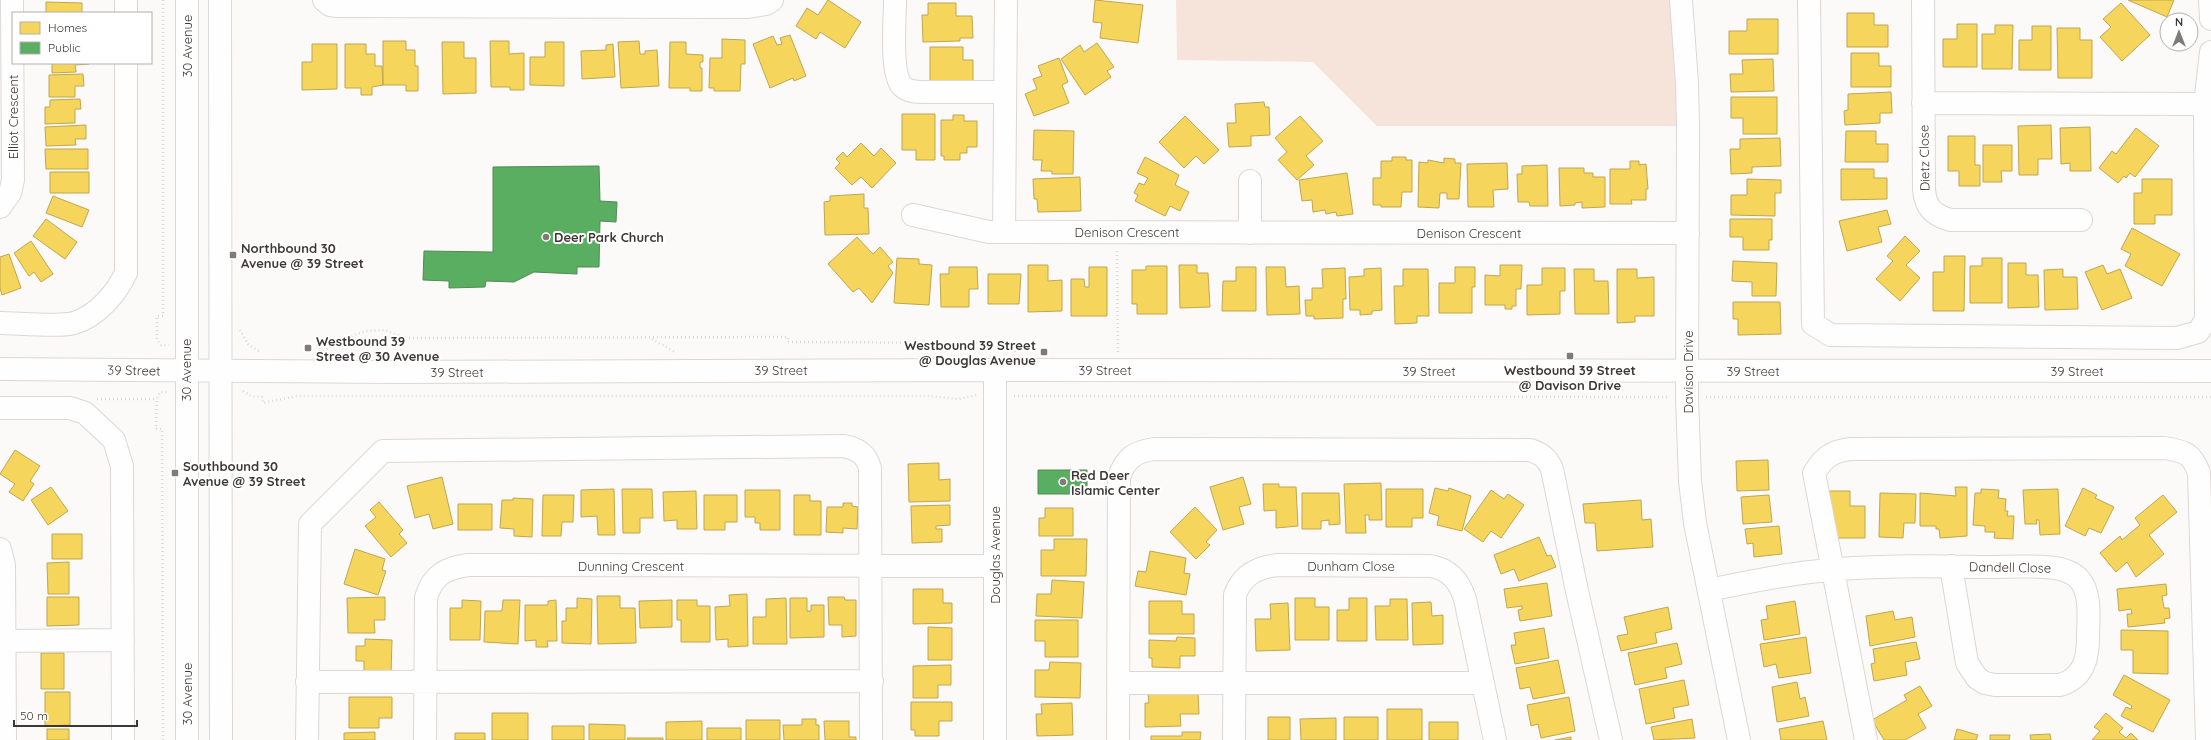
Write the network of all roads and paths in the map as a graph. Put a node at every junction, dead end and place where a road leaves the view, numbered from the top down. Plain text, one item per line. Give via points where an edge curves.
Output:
1 (12, 0) edge
2 (126, 0) edge
3 (163, 0) edge
4 (187, 0) edge
5 (220, 0) edge
6 (324, 0) edge
7 (772, 0) edge
8 (894, 0) edge
9 (1006, 0) edge
10 (1681, 0) edge
11 (1809, 0) edge
12 (1923, 0) edge
13 (2210, 0) edge
14 (434, 3) edge
15 (555, 3) edge
16 (675, 3) edge
17 (12, 12) edge
18 (126, 12) edge
19 (2211, 19) edge
20 (2211, 52) edge
21 (12, 64) edge
22 (126, 64) edge
23 (1005, 92) junction
24 (1923, 103) junction
25 (2205, 104) junction
26 (1250, 181) dead end
27 (0, 207) edge
28 (913, 215) dead end
29 (2081, 220) dead end
30 (1004, 232) junction
31 (1117, 232) junction
32 (1250, 233) junction
33 (1688, 233) junction
34 (0, 323) edge
35 (240, 325) dead end
36 (245, 340) junction
37 (240, 343) dead end
38 (161, 345) dead end
39 (264, 352) dead end
40 (330, 352) dead end
41 (1015, 353) dead end
42 (1118, 354) dead end
43 (0, 369) edge
44 (996, 370) junction
45 (186, 371) junction
46 (220, 371) junction
47 (1688, 372) junction
48 (2211, 372) edge
49 (245, 391) dead end
50 (1017, 391) dead end
51 (160, 392) dead end
52 (976, 395) dead end
53 (1011, 396) dead end
54 (1017, 396) junction
55 (1672, 397) dead end
56 (1704, 397) dead end
57 (2211, 397) edge
58 (0, 408) edge
59 (0, 548) edge
60 (870, 566) junction
61 (995, 566) junction
62 (1951, 566) junction
63 (1831, 569) junction
64 (1709, 590) junction
65 (123, 640) junction
66 (2, 641) edge
67 (872, 681) junction
68 (307, 682) junction
69 (425, 682) junction
70 (1118, 683) junction
71 (1234, 683) junction
72 (1483, 683) junction
73 (5, 740) edge
74 (123, 740) edge
75 (163, 740) edge
76 (187, 740) edge
77 (221, 740) edge
78 (307, 740) edge
79 (425, 740) edge
80 (871, 740) edge
81 (995, 740) edge
82 (1118, 740) edge
83 (1234, 740) edge
84 (1495, 740) edge
85 (1611, 740) edge
86 (1739, 740) edge
87 (1866, 740) edge
88 (2207, 740) edge

1 - 17 street, Elliot Crescent
2 - 18 street
3 - 38 path via 163,316 157,316 157,340
4 - 45 street, 30 Avenue
5 - 46 street
6 - 14 street via 336,6
7 - 16 street via 766,4 748,7
8 - 23 street via 896,74 903,87 918,92
9 - 23 street
10 - 33 street, Davison Drive via 1688,83
11 - 25 street via 1813,324 1831,335 2177,338 2198,332 2206,320
12 - 24 street, Dietz Close
13 - 19 street
14 - 15 street
15 - 16 street
20 - 25 street
21 - 27 street, Elliot Crescent via 13,180 10,193
22 - 34 street via 126,272 119,287 93,314 73,323
23 - 30 street
24 - 25 street
24 - 29 street, Dietz Close via 1924,196 1932,212 1951,220
26 - 32 street
28 - 30 street, Denison Crescent via 989,232
30 - 31 street, Denison Crescent
31 - 32 street, Denison Crescent
31 - 42 path
32 - 33 street, Denison Crescent
33 - 47 street, Davison Drive
35 - 36 path
36 - 37 path
36 - 39 path
40 - 41 path via 321,352 356,334 386,330 407,338 788,337 788,342 1016,343
43 - 45 street, 39 Street
44 - 46 street, 39 Street
44 - 47 street, 39 Street
44 - 61 street, Douglas Avenue
45 - 46 street, 39 Street
45 - 76 street, 30 Avenue
46 - 77 street
47 - 48 street, 39 Street
47 - 64 street, Davison Drive via 1692,502
49 - 52 path via 251,396 262,397 263,403 297,396 929,396 958,399
50 - 54 path
51 - 75 path via 157,400 156,429 162,429
53 - 54 path
54 - 55 path
56 - 57 path
58 - 65 street via 70,408 85,413 114,440 122,466
59 - 66 street via 4,565
60 - 61 street, Dunning Crescent
60 - 67 street
60 - 68 street via 870,468 867,458 853,448 827,446 383,451 310,524
60 - 69 street, Dunning Crescent via 459,566 436,576 429,589 425,608
61 - 81 street, Douglas Avenue
62 - 62 street, Dandell Close via 1967,663 1976,678 1995,685 2060,685 2082,670 2088,651 2087,599 2080,580 2067,571 2055,568
62 - 63 street, Dandell Close
63 - 64 street, Dandell Close via 1784,575
63 - 87 street
63 - 88 street via 1814,473 1829,454 1858,449 2164,448 2183,451 2195,462 2201,485
64 - 86 street, Davison Drive
65 - 66 street
65 - 74 street
66 - 73 street
67 - 69 street
67 - 80 street
68 - 69 street
68 - 78 street
69 - 79 street, Dunning Crescent
70 - 71 street
70 - 82 street
70 - 85 street via 1119,477 1130,456 1154,449 1530,450 1547,458 1552,469
71 - 72 street
71 - 72 street, Dunham Close via 1235,595 1243,579 1251,573 1260,568 1278,566 1430,566 1446,571 1462,589
71 - 83 street, Dunham Close
72 - 84 street, Dunham Close

